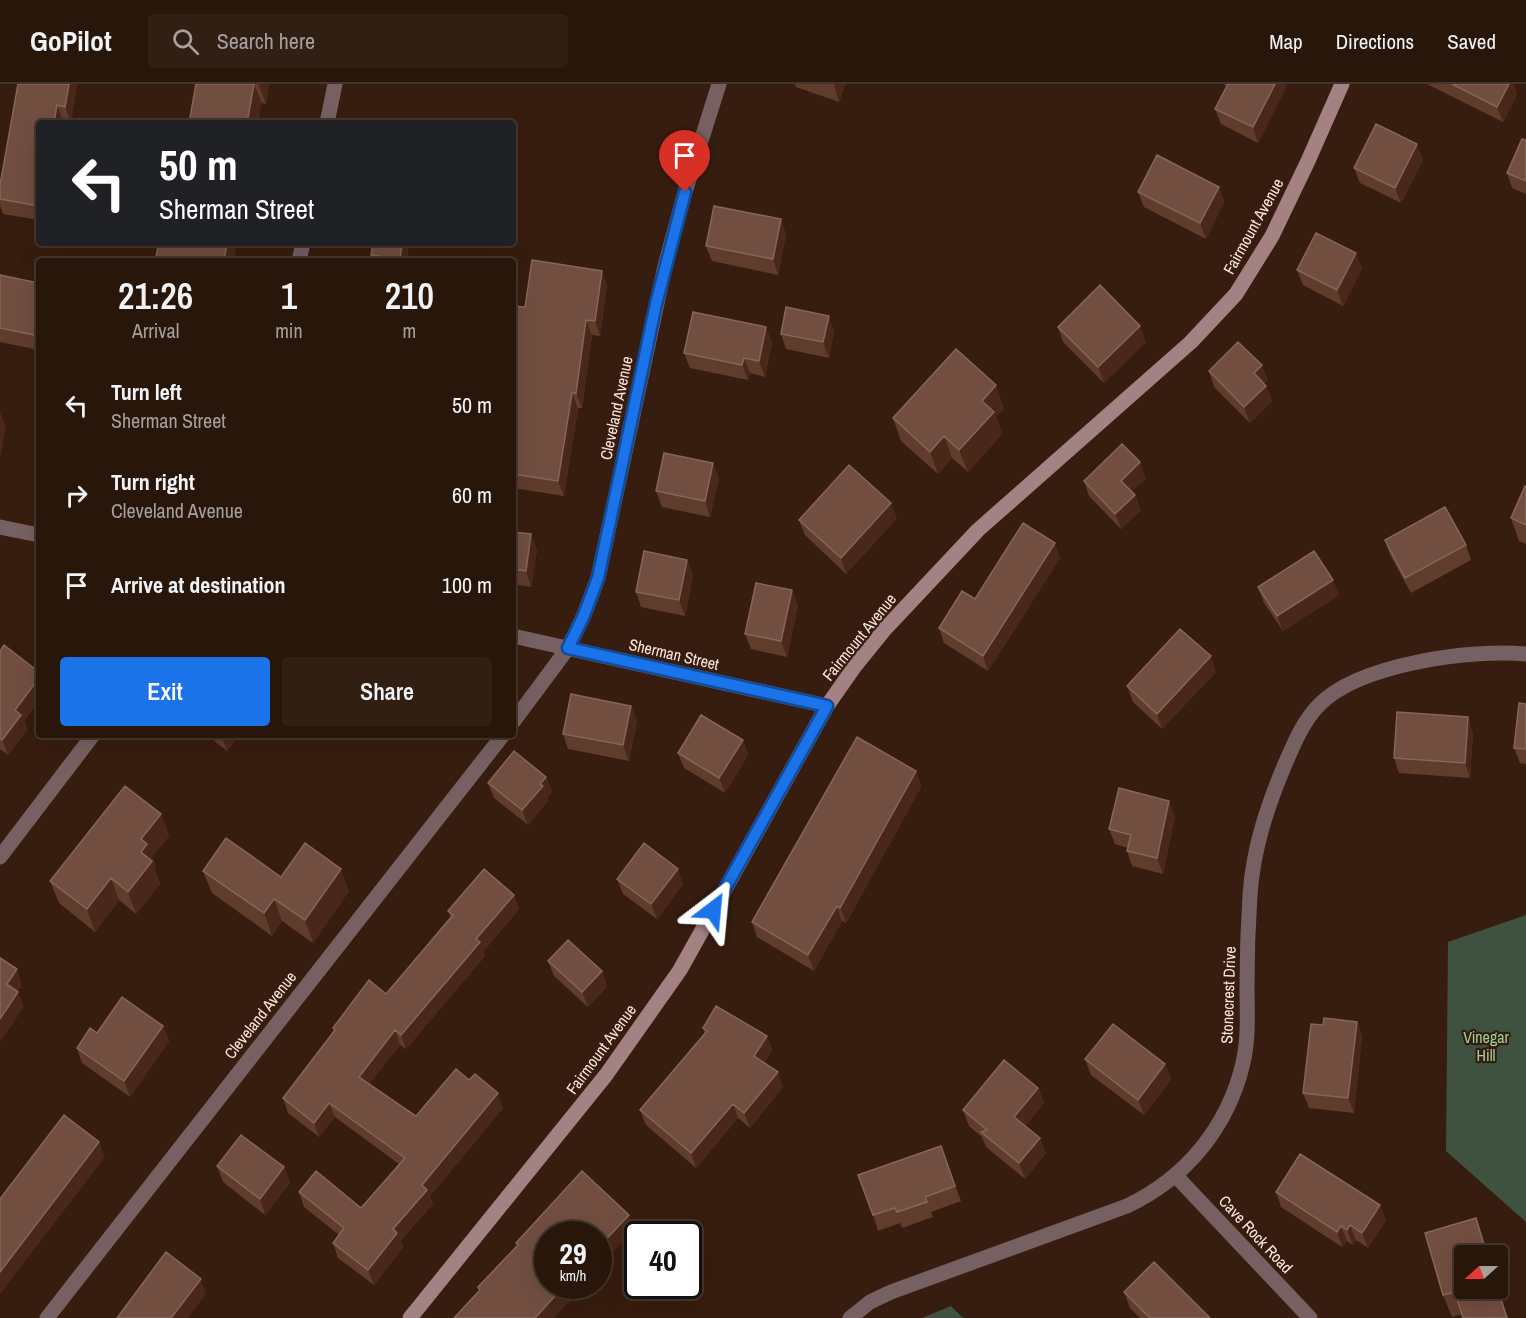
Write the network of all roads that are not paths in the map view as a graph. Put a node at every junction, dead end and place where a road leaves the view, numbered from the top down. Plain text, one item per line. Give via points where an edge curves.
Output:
1 (335, 84) edge
2 (719, 84) edge
3 (1342, 84) edge
4 (328, 120) edge
5 (0, 527) edge
6 (36, 534) edge
7 (516, 637) edge
8 (568, 648) junction
9 (1526, 654) edge
10 (827, 706) junction
11 (516, 718) edge
12 (91, 738) edge
13 (500, 738) edge
14 (0, 857) edge
15 (1176, 1176) junction
16 (47, 1318) edge
17 (410, 1318) edge
18 (850, 1318) edge
19 (1310, 1318) edge

1 - 4 street
2 - 8 street, Cleveland Avenue via 665,266 598,578
3 - 10 street, Fairmount Avenue via 1272,236 1236,294 1191,342 978,530 885,629
5 - 6 street
7 - 8 street, Sherman Street
8 - 10 street, Sherman Street
8 - 11 street, Cleveland Avenue
9 - 15 street, Stonecrest Drive via 1448,656 1373,674 1330,695 1317,707 1295,740 1278,780 1254,857 1246,1041 1237,1082 1209,1139
10 - 17 street, Fairmount Avenue via 680,970 606,1075
12 - 14 street
13 - 16 street, Cleveland Avenue
15 - 18 street, Stonecrest Drive via 1126,1206 891,1292
15 - 19 street, Cave Rock Road

